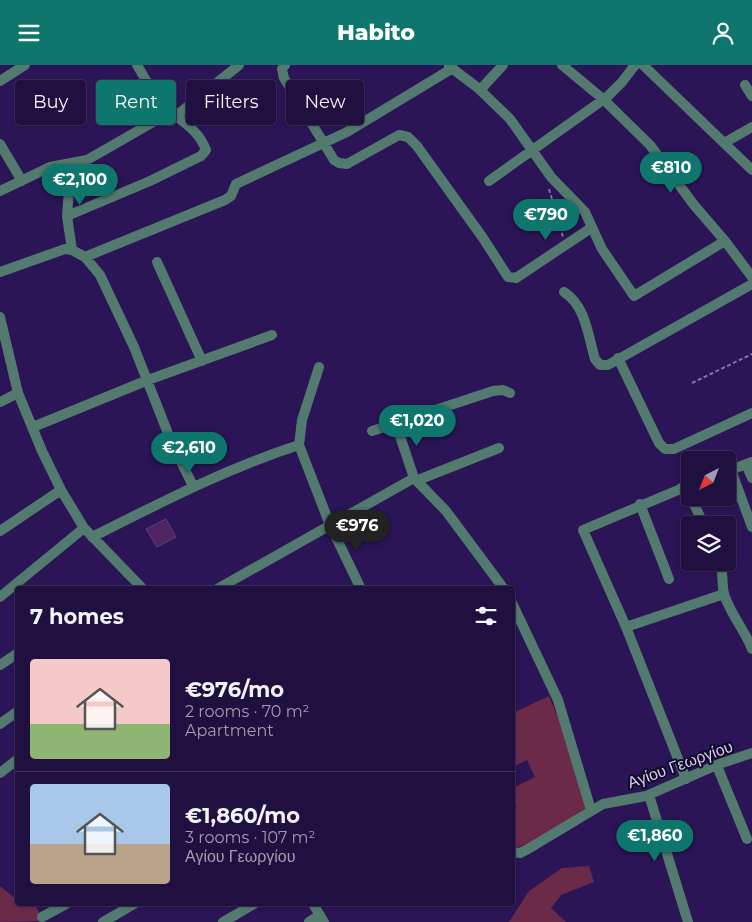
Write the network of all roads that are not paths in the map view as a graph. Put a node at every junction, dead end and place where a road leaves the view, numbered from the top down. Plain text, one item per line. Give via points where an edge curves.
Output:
1 (25, 65) edge
2 (137, 65) edge
3 (239, 65) edge
4 (503, 65) edge
5 (562, 65) edge
6 (635, 65) edge
7 (643, 65) edge
8 (282, 66) edge
9 (451, 67) edge
10 (145, 80) edge
11 (0, 81) edge
12 (746, 85) dead end
13 (480, 90) junction
14 (752, 96) edge
15 (603, 99) junction
16 (176, 115) joint
17 (148, 125) edge
18 (752, 127) edge
19 (724, 143) junction
20 (0, 144) edge
21 (325, 144) junction
22 (534, 151) junction
23 (71, 163) junction
24 (752, 170) edge
25 (22, 181) junction
26 (489, 181) dead end
27 (0, 191) edge
28 (68, 216) junction
29 (591, 227) junction
30 (725, 241) junction
31 (72, 250) junction
32 (85, 257) junction
33 (157, 262) dead end
34 (0, 272) edge
35 (752, 277) edge
36 (752, 284) edge
37 (564, 292) dead end
38 (0, 317) edge
39 (272, 335) dead end
40 (618, 358) junction
41 (202, 361) junction
42 (319, 367) dead end
43 (148, 380) junction
44 (18, 393) junction
45 (510, 393) dead end
46 (0, 401) edge
47 (752, 413) edge
48 (396, 424) junction
49 (33, 427) junction
50 (372, 431) dead end
51 (300, 445) junction
52 (499, 448) dead end
53 (749, 463) edge
54 (736, 468) edge
55 (752, 478) edge
56 (416, 479) junction
57 (193, 486) junction
58 (736, 487) edge
59 (681, 488) edge
60 (61, 490) junction
61 (640, 504) junction
62 (330, 525) junction
63 (752, 527) edge
64 (84, 529) junction
65 (0, 531) edge
66 (92, 537) junction
67 (723, 571) edge
68 (669, 579) dead end
69 (140, 586) edge
70 (221, 586) edge
71 (359, 586) edge
72 (502, 586) edge
73 (724, 594) junction
74 (0, 597) edge
75 (515, 609) edge
76 (626, 627) junction
77 (752, 648) edge
78 (15, 655) edge
79 (0, 665) edge
80 (15, 713) edge
81 (0, 724) edge
82 (752, 753) edge
83 (15, 761) edge
84 (717, 766) junction
85 (0, 773) edge
86 (686, 779) junction
87 (649, 795) junction
88 (591, 810) junction
89 (747, 839) dead end
90 (515, 852) edge
91 (62, 906) edge
92 (131, 906) edge
93 (251, 906) edge
94 (314, 906) edge
95 (42, 917) dead end
96 (322, 919) edge
97 (103, 922) edge
98 (223, 922) edge
99 (310, 922) edge
100 (688, 922) edge

1 - 11 street
2 - 10 street
3 - 16 street
4 - 13 street
5 - 15 street
6 - 15 street
7 - 19 street
8 - 21 street via 284,78
9 - 13 street
9 - 21 street
12 - 14 street
13 - 22 street via 510,119
15 - 22 street
15 - 30 street via 650,145
16 - 28 street via 203,141 206,150 201,156
17 - 23 street via 87,160
18 - 19 street
19 - 24 street
20 - 25 street
21 - 29 street via 334,160 347,164 399,135 408,137 508,277 516,278
21 - 32 street via 236,185 225,200
22 - 26 street
22 - 29 street via 551,177 585,212
23 - 25 street via 50,167
23 - 28 street
25 - 27 street
28 - 31 street
29 - 30 street via 634,296
30 - 35 street
31 - 32 street
31 - 34 street via 55,252
32 - 43 street via 100,275
33 - 41 street
36 - 40 street
37 - 40 street via 582,311 595,359 600,365 608,365
38 - 44 street
39 - 41 street
40 - 47 street via 665,449 674,449
41 - 43 street
42 - 51 street via 302,420
43 - 49 street
43 - 57 street
44 - 46 street
44 - 49 street
45 - 48 street via 503,389 493,391
48 - 50 street
48 - 56 street
49 - 60 street
51 - 57 street via 255,459
51 - 62 street
52 - 56 street
53 - 54 street
53 - 55 street
56 - 62 street
56 - 72 street via 471,541
57 - 66 street
58 - 63 street
59 - 61 street
60 - 64 street
60 - 65 street
61 - 68 street
61 - 76 street via 583,530
62 - 70 street
62 - 71 street
64 - 66 street
64 - 74 street
66 - 69 street
67 - 73 street
73 - 76 street
73 - 77 street via 734,619
75 - 88 street via 558,700
76 - 86 street
78 - 79 street
80 - 81 street
82 - 84 street, Αγίου Γεωργίου
83 - 85 street
84 - 86 street, Αγίου Γεωργίου
84 - 89 street
86 - 87 street, Αγίου Γεωργίου
87 - 88 street, Αγίου Γεωργίου via 603,804
87 - 100 street
88 - 90 street, Αγίου Γεωργίου via 528,849
91 - 95 street
92 - 97 street
93 - 98 street
94 - 96 street
96 - 99 street

